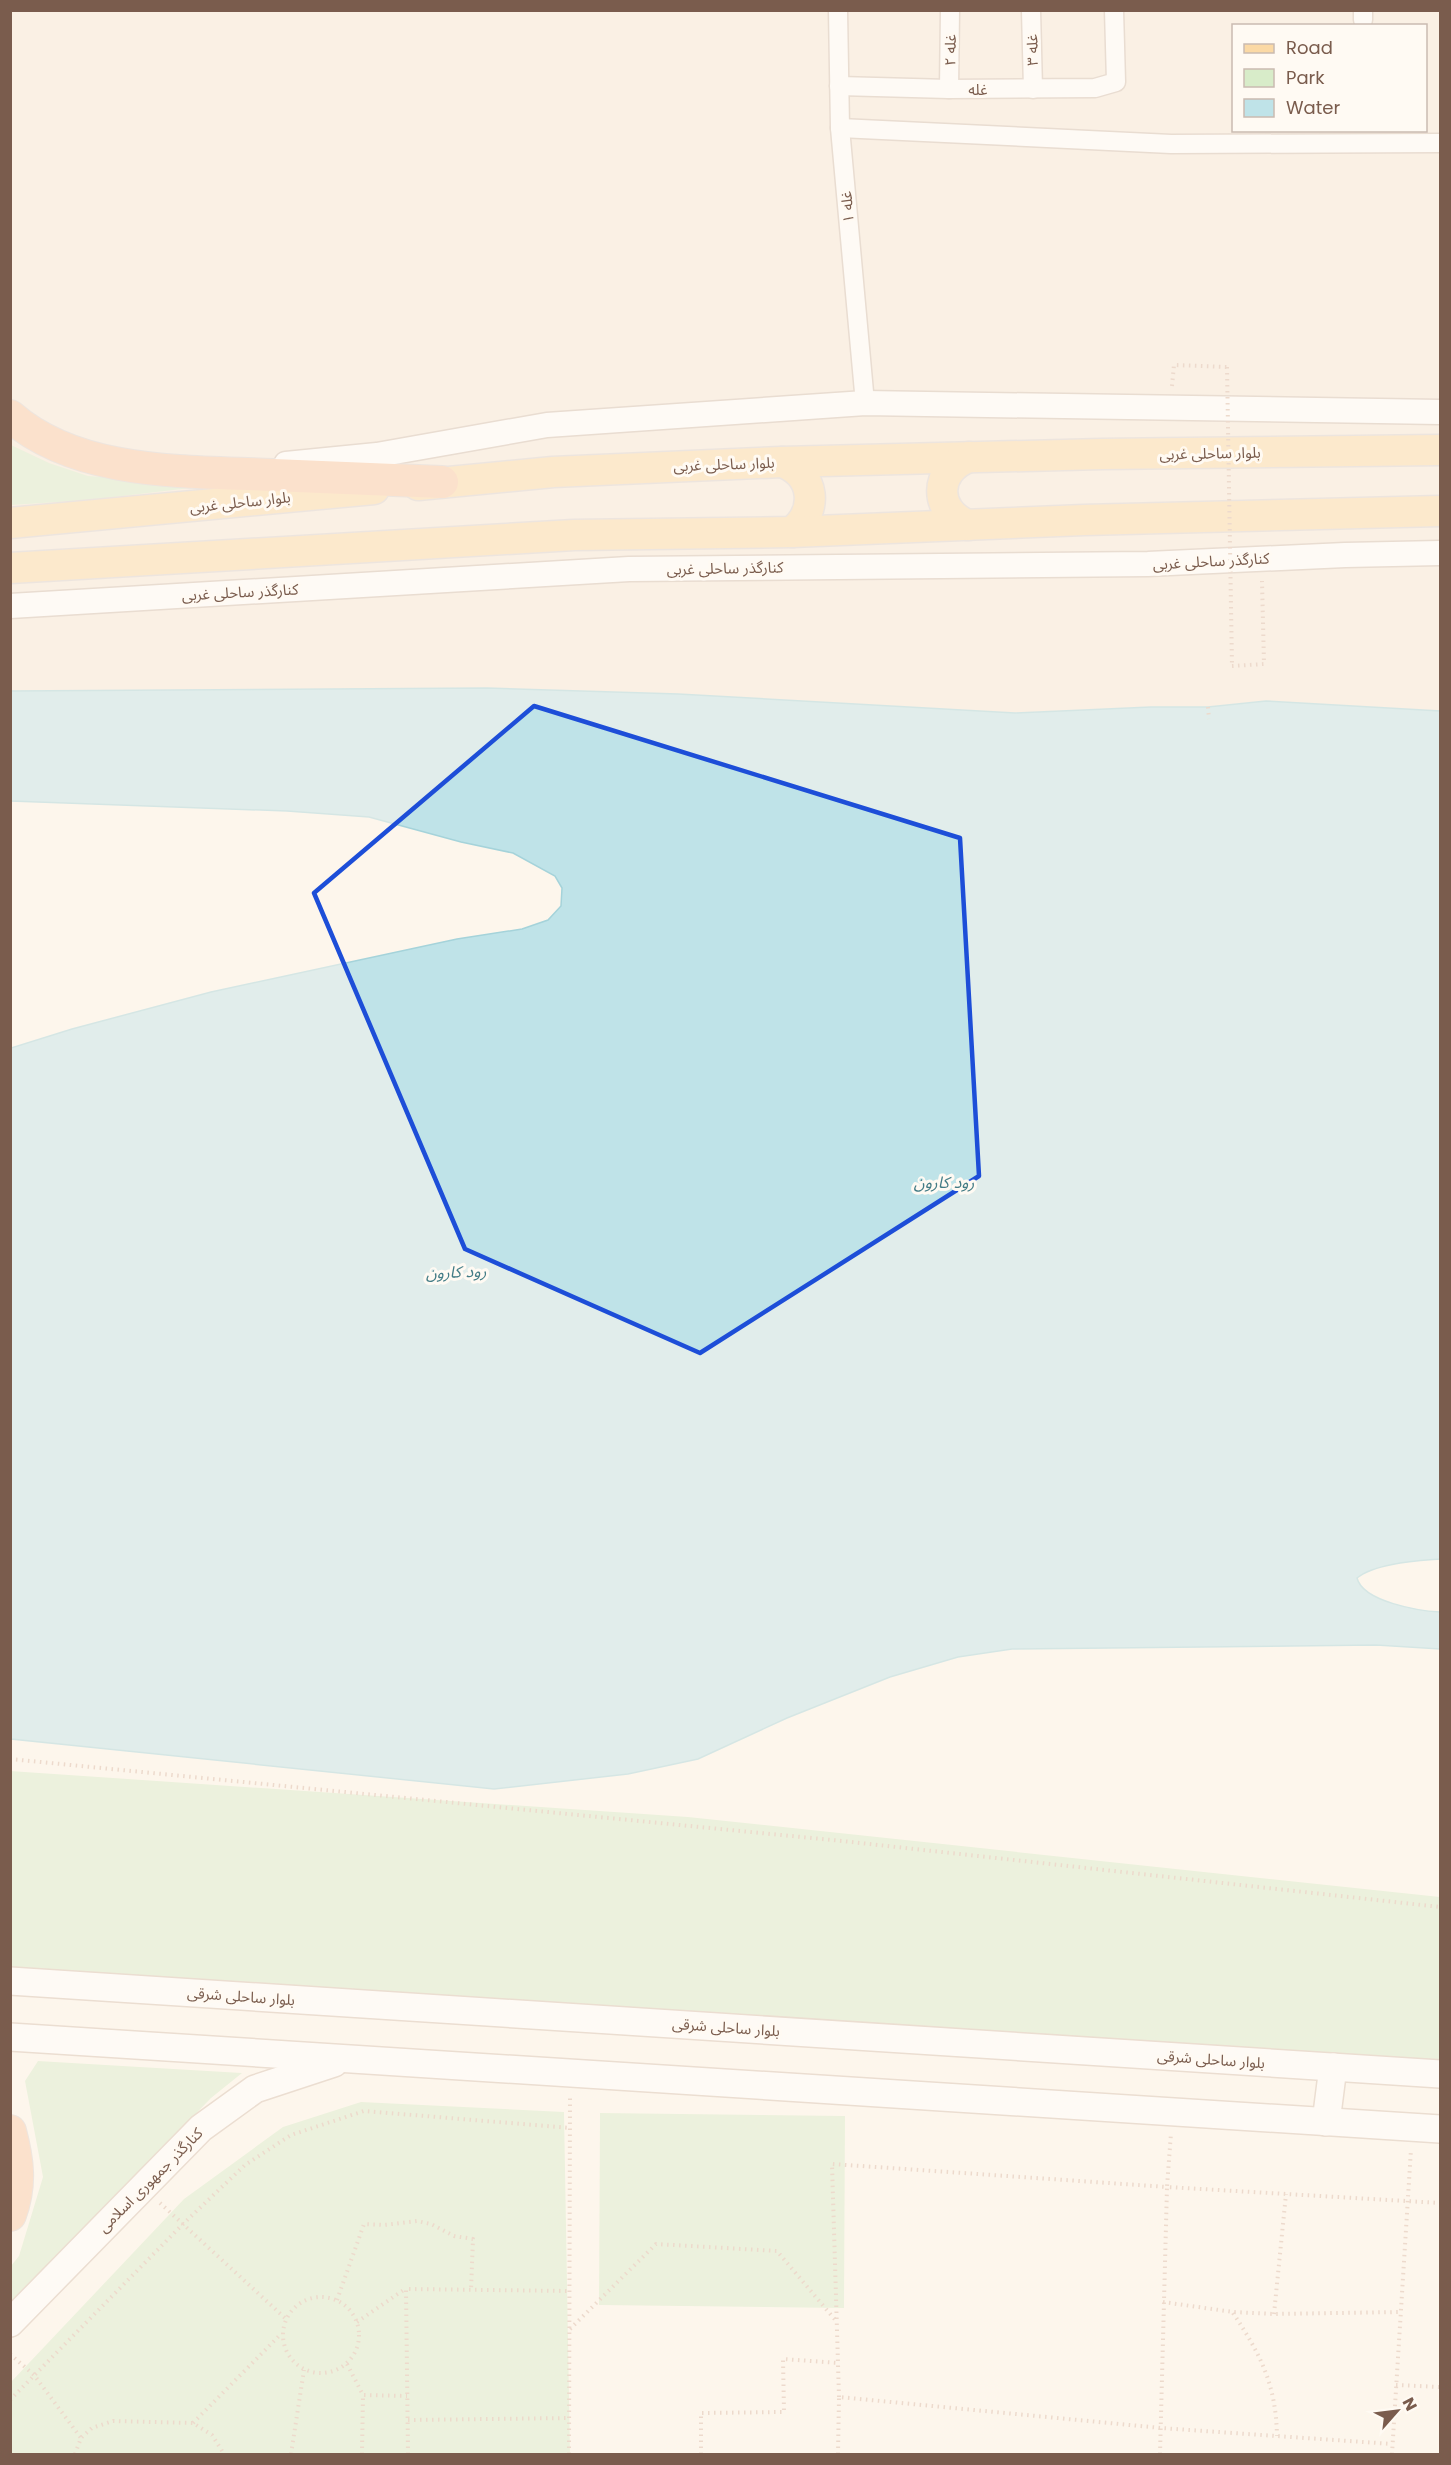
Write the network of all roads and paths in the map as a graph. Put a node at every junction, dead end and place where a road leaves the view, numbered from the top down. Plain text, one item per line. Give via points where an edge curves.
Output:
1 (838, 10) edge
2 (950, 10) edge
3 (1031, 10) edge
4 (1114, 10) edge
5 (839, 86) junction
6 (949, 89) junction
7 (1033, 89) junction
8 (840, 128) junction
9 (1440, 143) edge
10 (1174, 365) dead end
11 (865, 403) junction
12 (1440, 412) edge
13 (10, 416) edge
14 (1440, 450) edge
15 (969, 457) junction
16 (782, 462) junction
17 (204, 472) junction
18 (442, 482) junction
19 (1440, 511) edge
20 (10, 523) edge
21 (968, 525) junction
22 (792, 532) junction
23 (1440, 553) edge
24 (1262, 559) junction
25 (10, 568) edge
26 (10, 606) edge
27 (1208, 708) dead end
28 (1209, 719) dead end
29 (10, 1759) edge
30 (1440, 1907) edge
31 (10, 1981) edge
32 (10, 2037) edge
33 (345, 2059) junction
34 (1333, 2067) junction
35 (570, 2073) junction
36 (1440, 2074) edge
37 (1172, 2112) junction
38 (1326, 2122) junction
39 (1412, 2127) junction
40 (571, 2128) junction
41 (1440, 2129) edge
42 (10, 2131) edge
43 (143, 2187) junction
44 (1167, 2187) junction
45 (1286, 2194) junction
46 (1407, 2201) junction
47 (1440, 2203) edge
48 (10, 2215) edge
49 (183, 2224) junction
50 (406, 2289) junction
51 (471, 2290) junction
52 (570, 2291) junction
53 (337, 2300) junction
54 (1162, 2302) junction
55 (1233, 2312) junction
56 (1400, 2312) junction
57 (1274, 2314) junction
58 (285, 2319) junction
59 (357, 2322) junction
60 (10, 2323) edge
61 (837, 2323) junction
62 (570, 2330) junction
63 (282, 2333) junction
64 (10, 2354) edge
65 (839, 2363) junction
66 (347, 2364) junction
67 (304, 2370) junction
68 (34, 2375) junction
69 (1396, 2385) junction
70 (1440, 2387) edge
71 (363, 2395) junction
72 (408, 2396) junction
73 (839, 2397) junction
74 (10, 2400) edge
75 (570, 2418) junction
76 (408, 2420) junction
77 (193, 2422) junction
78 (1161, 2428) junction
79 (1278, 2436) junction
80 (81, 2438) junction
81 (1392, 2444) junction
82 (75, 2454) edge
83 (224, 2454) edge
84 (291, 2454) edge
85 (362, 2454) edge
86 (408, 2454) edge
87 (569, 2454) edge
88 (701, 2454) edge
89 (838, 2454) edge
90 (1160, 2454) edge
91 (1392, 2454) edge

1 - 5 street, غله ۱
2 - 6 street, غله ۲
3 - 7 street, غله ۳
4 - 7 street, غله via 1116,82 1095,88
5 - 6 street, غله
5 - 8 street, غله ۱
6 - 7 street, غله
8 - 9 street via 1171,144
8 - 11 street, غله ۱
10 - 24 path, bridge via 1227,367 1232,666 1264,663
11 - 12 street
11 - 17 street via 547,425 377,455
13 - 17 highway via 28,432 83,456 159,470
14 - 15 main road, بلوار ساحلی غربی
15 - 16 main road, بلوار ساحلی غربی
15 - 21 main road via 952,466 942,490 946,508
16 - 18 main road, بلوار ساحلی غربی via 553,472
16 - 22 main road via 804,477 810,494 809,511
17 - 18 highway
18 - 20 main road, بلوار ساحلی غربی
19 - 21 main road
21 - 22 main road
22 - 25 main road via 574,535
23 - 24 street, کنارگذر ساحلی غربی
24 - 26 street, کنارگذر ساحلی غربی via 1148,564 629,569
27 - 28 path
29 - 30 path via 853,1842
31 - 34 main road, بلوار ساحلی شرقی
32 - 33 main road
33 - 35 main road
33 - 43 main road, کنارگذر جمهوری اسلامی via 255,2089 201,2128
34 - 36 main road, بلوار ساحلی شرقی
34 - 38 main road
35 - 37 main road
35 - 40 path
37 - 38 main road
37 - 44 path
38 - 39 main road
39 - 41 main road
39 - 46 path
40 - 49 path via 364,2111 291,2135 245,2165
40 - 52 path
42 - 48 highway via 18,2163 16,2200
43 - 49 path
43 - 60 main road, کنارگذر جمهوری اسلامی
44 - 45 path
44 - 54 path
44 - 61 path via 832,2164
45 - 46 path
45 - 57 path
46 - 47 path
46 - 56 path
49 - 58 path
49 - 68 path
50 - 51 path
50 - 59 path
50 - 72 path
51 - 52 path
51 - 53 path via 473,2239 417,2221 364,2224
52 - 62 path
53 - 58 path via 307,2298 294,2306
53 - 59 path
54 - 55 path
54 - 78 path
55 - 57 path
55 - 79 path via 1262,2358 1277,2409
56 - 57 path
56 - 69 path
58 - 63 path
59 - 66 path via 356,2351
61 - 62 path via 777,2252 656,2244
61 - 65 path
62 - 75 path
63 - 67 path via 284,2348
63 - 77 path
64 - 68 path
65 - 73 path
65 - 88 path via 783,2359 784,2412 701,2414
66 - 67 path via 334,2371
66 - 71 path
67 - 84 path
68 - 74 path
68 - 80 path
69 - 70 path
69 - 81 path
71 - 72 path
71 - 85 path
72 - 76 path
73 - 78 path
73 - 89 path
75 - 76 path
75 - 87 path
76 - 86 path
77 - 80 path via 113,2421 92,2427
77 - 83 path via 212,2435
78 - 79 path
78 - 90 path
79 - 81 path
80 - 82 path
81 - 91 path

